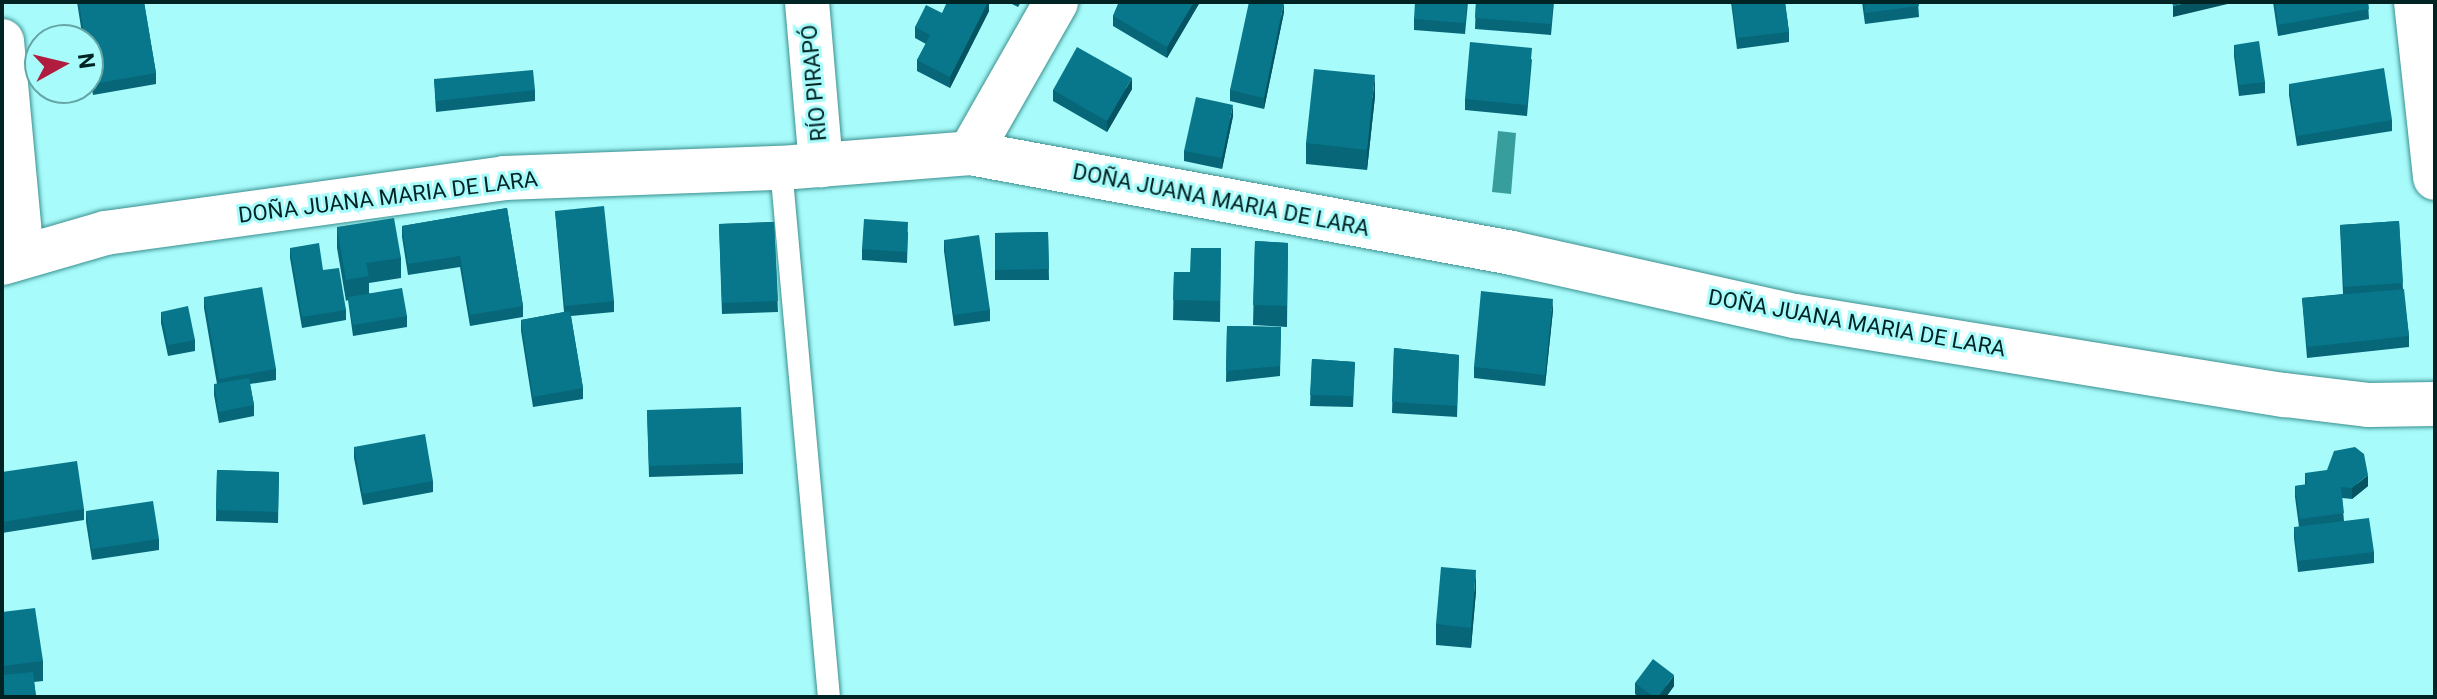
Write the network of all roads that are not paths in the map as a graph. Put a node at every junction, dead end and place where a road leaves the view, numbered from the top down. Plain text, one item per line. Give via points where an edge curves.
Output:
1 (807, 2) edge
2 (1056, 2) edge
3 (2416, 2) edge
4 (2, 41) edge
5 (970, 153) junction
6 (801, 166) junction
7 (2435, 178) edge
8 (12, 259) edge
9 (2435, 404) edge
10 (829, 697) edge

1 - 6 street, RÍO PIRAPÓ
2 - 5 street
3 - 7 street
4 - 8 street
5 - 6 street, DOÑA JUANA MARIA DE LARA
5 - 9 street, DOÑA JUANA MARIA DE LARA via 1512,253 1795,316 2285,395 2369,405
6 - 8 street, DOÑA JUANA MARIA DE LARA via 504,178 105,233
6 - 10 lane

